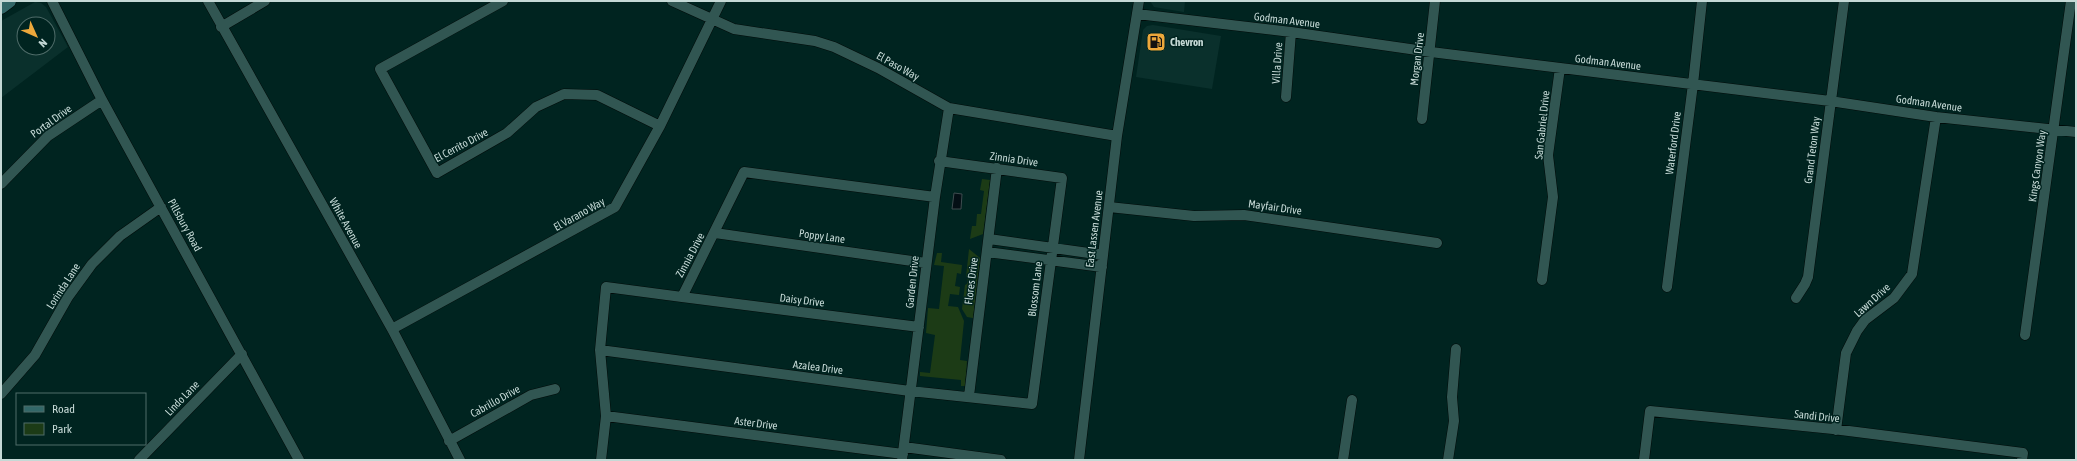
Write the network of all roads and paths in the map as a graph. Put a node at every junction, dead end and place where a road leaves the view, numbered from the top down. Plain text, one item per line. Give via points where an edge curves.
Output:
1 (9, 1) edge
2 (52, 1) edge
3 (208, 1) edge
4 (266, 1) edge
5 (503, 1) edge
6 (672, 1) edge
7 (721, 1) edge
8 (1139, 1) edge
9 (1435, 1) edge
10 (1702, 1) edge
11 (1844, 1) edge
12 (2071, 1) edge
13 (1, 7) edge
14 (1137, 14) junction
15 (712, 20) junction
16 (221, 26) junction
17 (1291, 32) junction
18 (1431, 52) junction
19 (1560, 68) junction
20 (1693, 84) junction
21 (1286, 97) dead end
22 (102, 100) junction
23 (1830, 101) junction
24 (949, 108) junction
25 (1936, 117) junction
26 (1422, 119) dead end
27 (660, 126) junction
28 (2055, 129) junction
29 (2076, 132) edge
30 (1117, 136) junction
31 (939, 161) junction
32 (997, 168) junction
33 (1062, 178) joint
34 (1, 184) edge
35 (935, 197) junction
36 (161, 207) junction
37 (1109, 207) junction
38 (715, 233) junction
39 (989, 239) junction
40 (1436, 243) dead end
41 (1052, 248) junction
42 (987, 252) junction
43 (1103, 255) junction
44 (1050, 260) junction
45 (926, 263) junction
46 (1102, 267) junction
47 (1542, 280) dead end
48 (1667, 287) dead end
49 (682, 297) junction
50 (1796, 298) dead end
51 (919, 327) junction
52 (392, 329) junction
53 (2026, 335) dead end
54 (1456, 349) dead end
55 (600, 350) junction
56 (242, 354) junction
57 (555, 389) dead end
58 (910, 391) junction
59 (1, 394) edge
60 (969, 396) junction
61 (1352, 400) dead end
62 (1032, 404) joint
63 (606, 416) junction
64 (1836, 430) junction
65 (449, 441) junction
66 (903, 454) edge
67 (138, 460) edge
68 (299, 460) edge
69 (460, 460) edge
70 (601, 460) edge
71 (1001, 460) edge
72 (1079, 460) edge
73 (1343, 460) edge
74 (1448, 460) edge
75 (1644, 460) edge
76 (2022, 460) edge

1 - 13 main road
2 - 22 street, Pillsbury Road
3 - 16 street, White Avenue
4 - 16 street
5 - 27 street, El Cerrito Drive via 380,69 437,173 507,133 536,107 564,94 597,95
6 - 15 street, El Paso Way
7 - 15 street, El Varano Way
8 - 14 street, East Lassen Avenue
9 - 18 street, Morgan Drive
10 - 20 street, Waterford Drive
11 - 23 street, Grand Teton Way
12 - 28 street, Kings Canyon Way
14 - 17 street, Godman Avenue
14 - 30 street, East Lassen Avenue
15 - 24 street, El Paso Way via 734,29 815,41 834,47 878,68
15 - 27 street, El Varano Way
16 - 52 street, White Avenue
17 - 18 street, Godman Avenue
17 - 21 street, Villa Drive
18 - 19 street, Godman Avenue
18 - 26 street, Morgan Drive
19 - 20 street, Godman Avenue
19 - 47 street, San Gabriel Drive via 1548,155 1553,197
20 - 23 street, Godman Avenue
20 - 48 street, Waterford Drive
22 - 34 street, Portal Drive via 48,136
22 - 36 street, Pillsbury Road
23 - 25 street, Godman Avenue
23 - 50 street, Grand Teton Way via 1808,277
24 - 30 street, El Paso Way
24 - 31 street, Garden Drive
25 - 28 street, Godman Avenue
25 - 64 street, Lawn Drive via 1912,274 1894,298 1866,320 1851,342 1846,353
27 - 52 street, El Varano Way via 615,207
28 - 29 street, Godman Avenue
28 - 53 street, Kings Canyon Way
30 - 37 street, East Lassen Avenue
31 - 32 street, Zinnia Drive
31 - 35 street, Garden Drive
32 - 33 street, Zinnia Drive
32 - 39 street, Flores Drive
33 - 41 street, Blossom Lane
35 - 38 street, Zinnia Drive via 744,172
35 - 45 street, Garden Drive
36 - 56 street, Pillsbury Road
36 - 59 street, Lorinda Lane via 120,236 92,264 68,297 35,355
37 - 40 street, Mayfair Drive via 1194,216 1244,214
37 - 43 street, East Lassen Avenue
38 - 45 street, Poppy Lane
38 - 49 street, Zinnia Drive
39 - 41 street
39 - 42 street, Flores Drive
41 - 43 street
41 - 44 street, Blossom Lane
42 - 44 street
42 - 60 street, Flores Drive
43 - 46 street, East Lassen Avenue
44 - 46 street
44 - 62 street, Blossom Lane
45 - 51 street, Garden Drive
46 - 72 street, East Lassen Avenue
49 - 51 street, Daisy Drive
49 - 55 street via 606,287
51 - 58 street, Garden Drive
52 - 65 street, White Avenue
54 - 74 street via 1452,397 1454,420
55 - 58 street, Azalea Drive
55 - 63 street
56 - 67 street, Lindo Lane
56 - 68 street, Pillsbury Road
57 - 65 street, Cabrillo Drive via 531,395
58 - 60 street, Azalea Drive
58 - 66 street, Garden Drive
60 - 62 street, Azalea Drive
61 - 73 street
63 - 66 street, Aster Drive
63 - 70 street
64 - 75 street, Sandi Drive via 1650,411
64 - 76 street, Sandi Drive via 2023,453
65 - 69 street, White Avenue
66 - 71 street, Aster Drive

